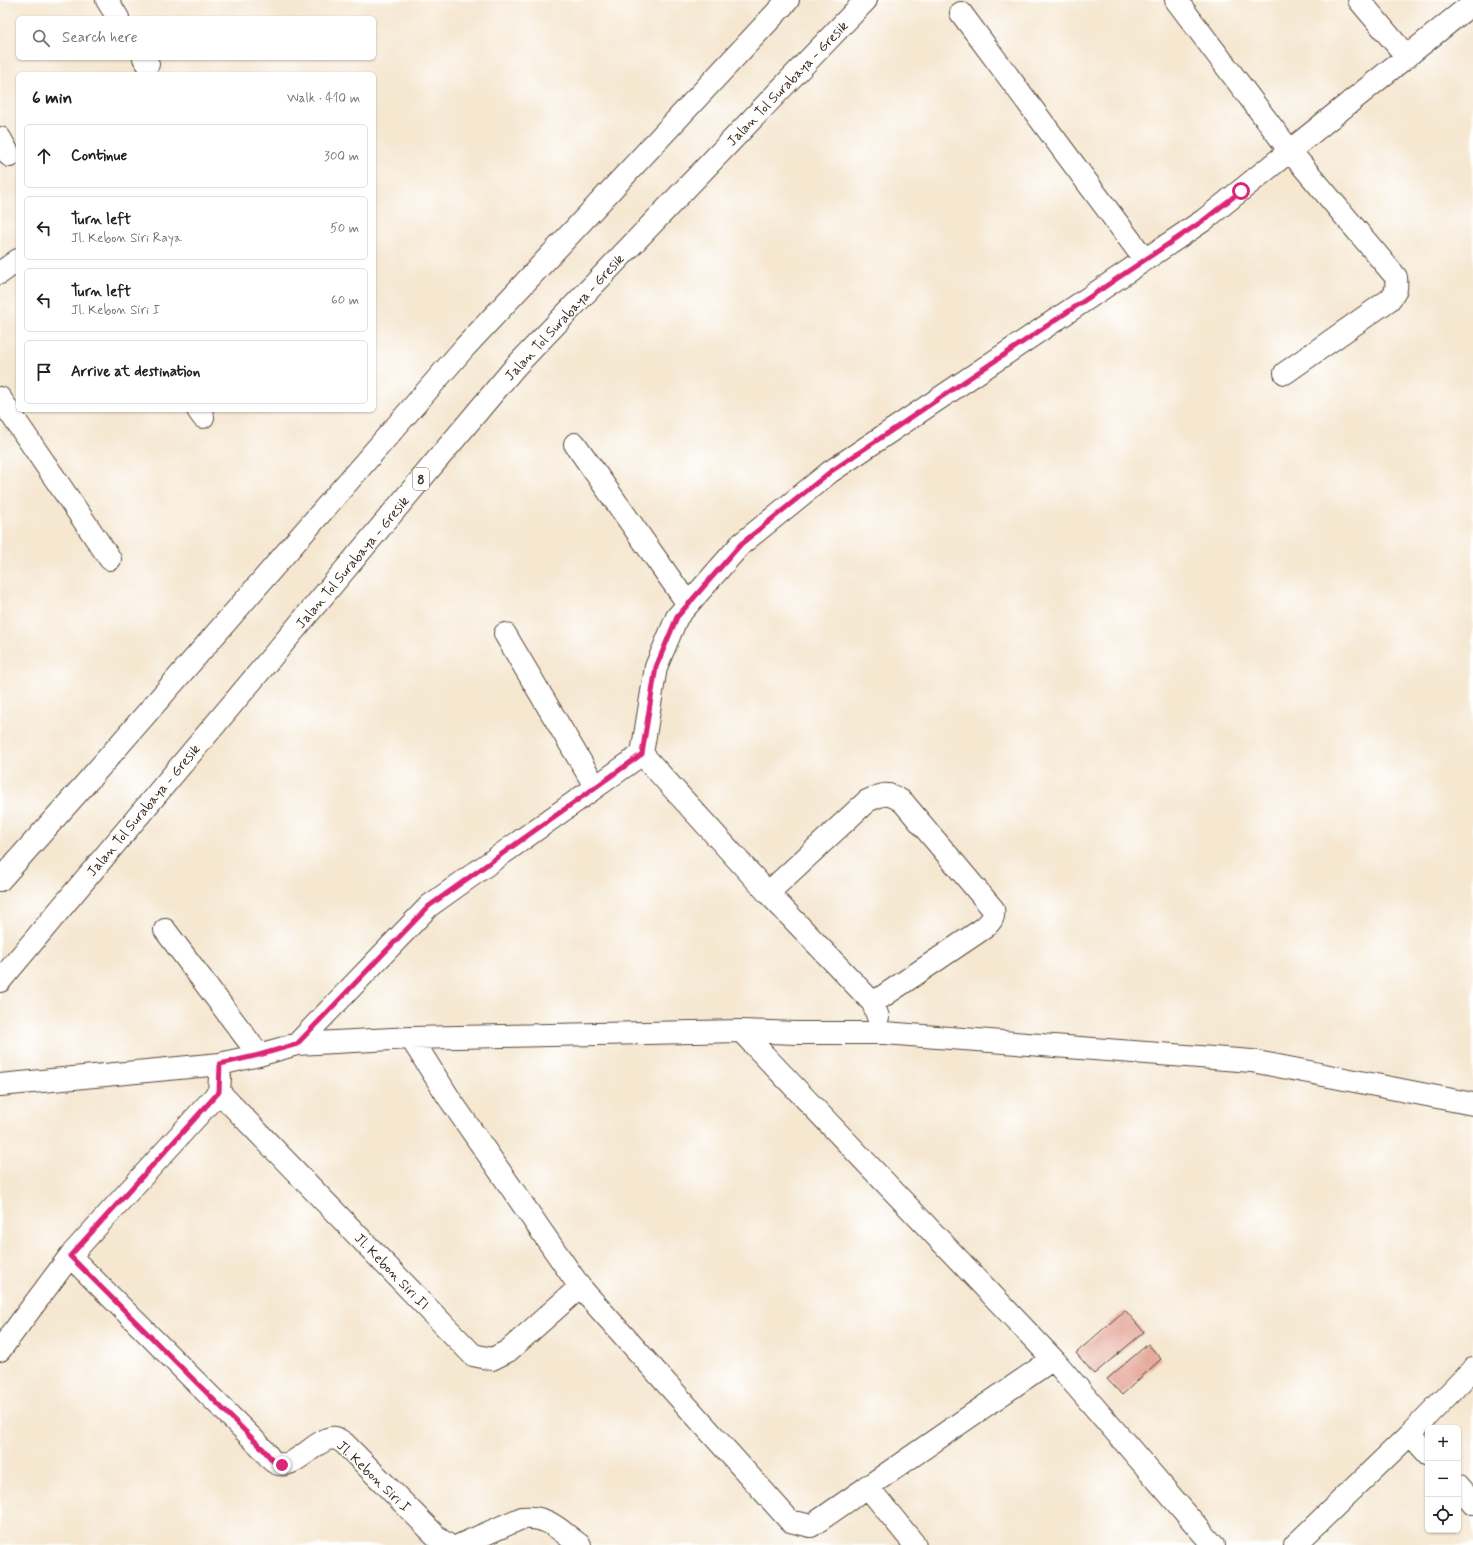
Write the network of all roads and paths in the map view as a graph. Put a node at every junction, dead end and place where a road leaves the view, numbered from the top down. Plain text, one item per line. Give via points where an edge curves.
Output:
1 (788, 0) edge
2 (866, 0) edge
3 (1176, 0) edge
4 (1359, 0) edge
5 (1473, 3) edge
6 (961, 13) dead end
7 (1407, 57) junction
8 (1290, 151) junction
9 (1145, 260) junction
10 (16, 261) edge
11 (0, 273) edge
12 (1285, 374) dead end
13 (0, 398) edge
14 (575, 444) dead end
15 (110, 560) dead end
16 (688, 604) junction
17 (505, 634) dead end
18 (642, 754) junction
19 (595, 786) junction
20 (0, 880) edge
21 (768, 893) junction
22 (165, 930) dead end
23 (0, 981) edge
24 (873, 1003) junction
25 (741, 1031) junction
26 (884, 1032) junction
27 (411, 1038) junction
28 (297, 1044) junction
29 (259, 1055) junction
30 (220, 1064) junction
31 (0, 1085) edge
32 (219, 1092) junction
33 (1473, 1104) edge
34 (70, 1256) junction
35 (580, 1287) junction
36 (0, 1350) edge
37 (1053, 1359) junction
38 (1473, 1369) edge
39 (1410, 1434) junction
40 (1425, 1451) edge
41 (867, 1486) junction
42 (1461, 1489) edge
43 (1473, 1503) edge
44 (448, 1545) edge
45 (460, 1545) edge
46 (580, 1545) edge
47 (915, 1545) edge
48 (1213, 1545) edge
49 (1295, 1545) edge

1 - 20 main road via 465,347
2 - 23 main road, Jalan Tol Surabaya - Gresik / 8 via 515,367
3 - 8 main road
4 - 7 main road
5 - 7 main road
6 - 9 main road
7 - 8 main road
8 - 9 main road via 1204,220
8 - 12 main road via 1396,277 1397,286 1396,292 1389,300
9 - 16 main road via 830,472 741,544
10 - 11 main road
13 - 15 main road
14 - 16 main road
16 - 18 main road via 677,617 656,667
17 - 19 main road
18 - 19 main road
18 - 21 main road
19 - 28 main road via 429,906
21 - 24 main road
21 - 24 main road via 867,801 881,795 893,795 902,802 993,909 994,914 993,919 984,928
22 - 29 main road
24 - 26 main road
25 - 26 main road
25 - 27 main road
25 - 37 main road
26 - 33 main road via 1252,1061
27 - 28 main road
27 - 35 main road via 449,1098
28 - 29 main road
29 - 30 main road
30 - 31 main road
30 - 32 main road
32 - 34 main road
32 - 35 main road, Jl. Kebon Siri II via 473,1355 492,1359 508,1351
34 - 36 main road
34 - 44 main road, Jl. Kebon Siri I via 274,1462 282,1465 293,1461 327,1440 336,1438
35 - 41 main road via 790,1521 811,1526
37 - 41 main road
37 - 48 main road
38 - 39 main road
39 - 40 main road
39 - 49 main road
41 - 47 main road
42 - 43 main road
45 - 46 main road via 522,1518 532,1517 546,1520

